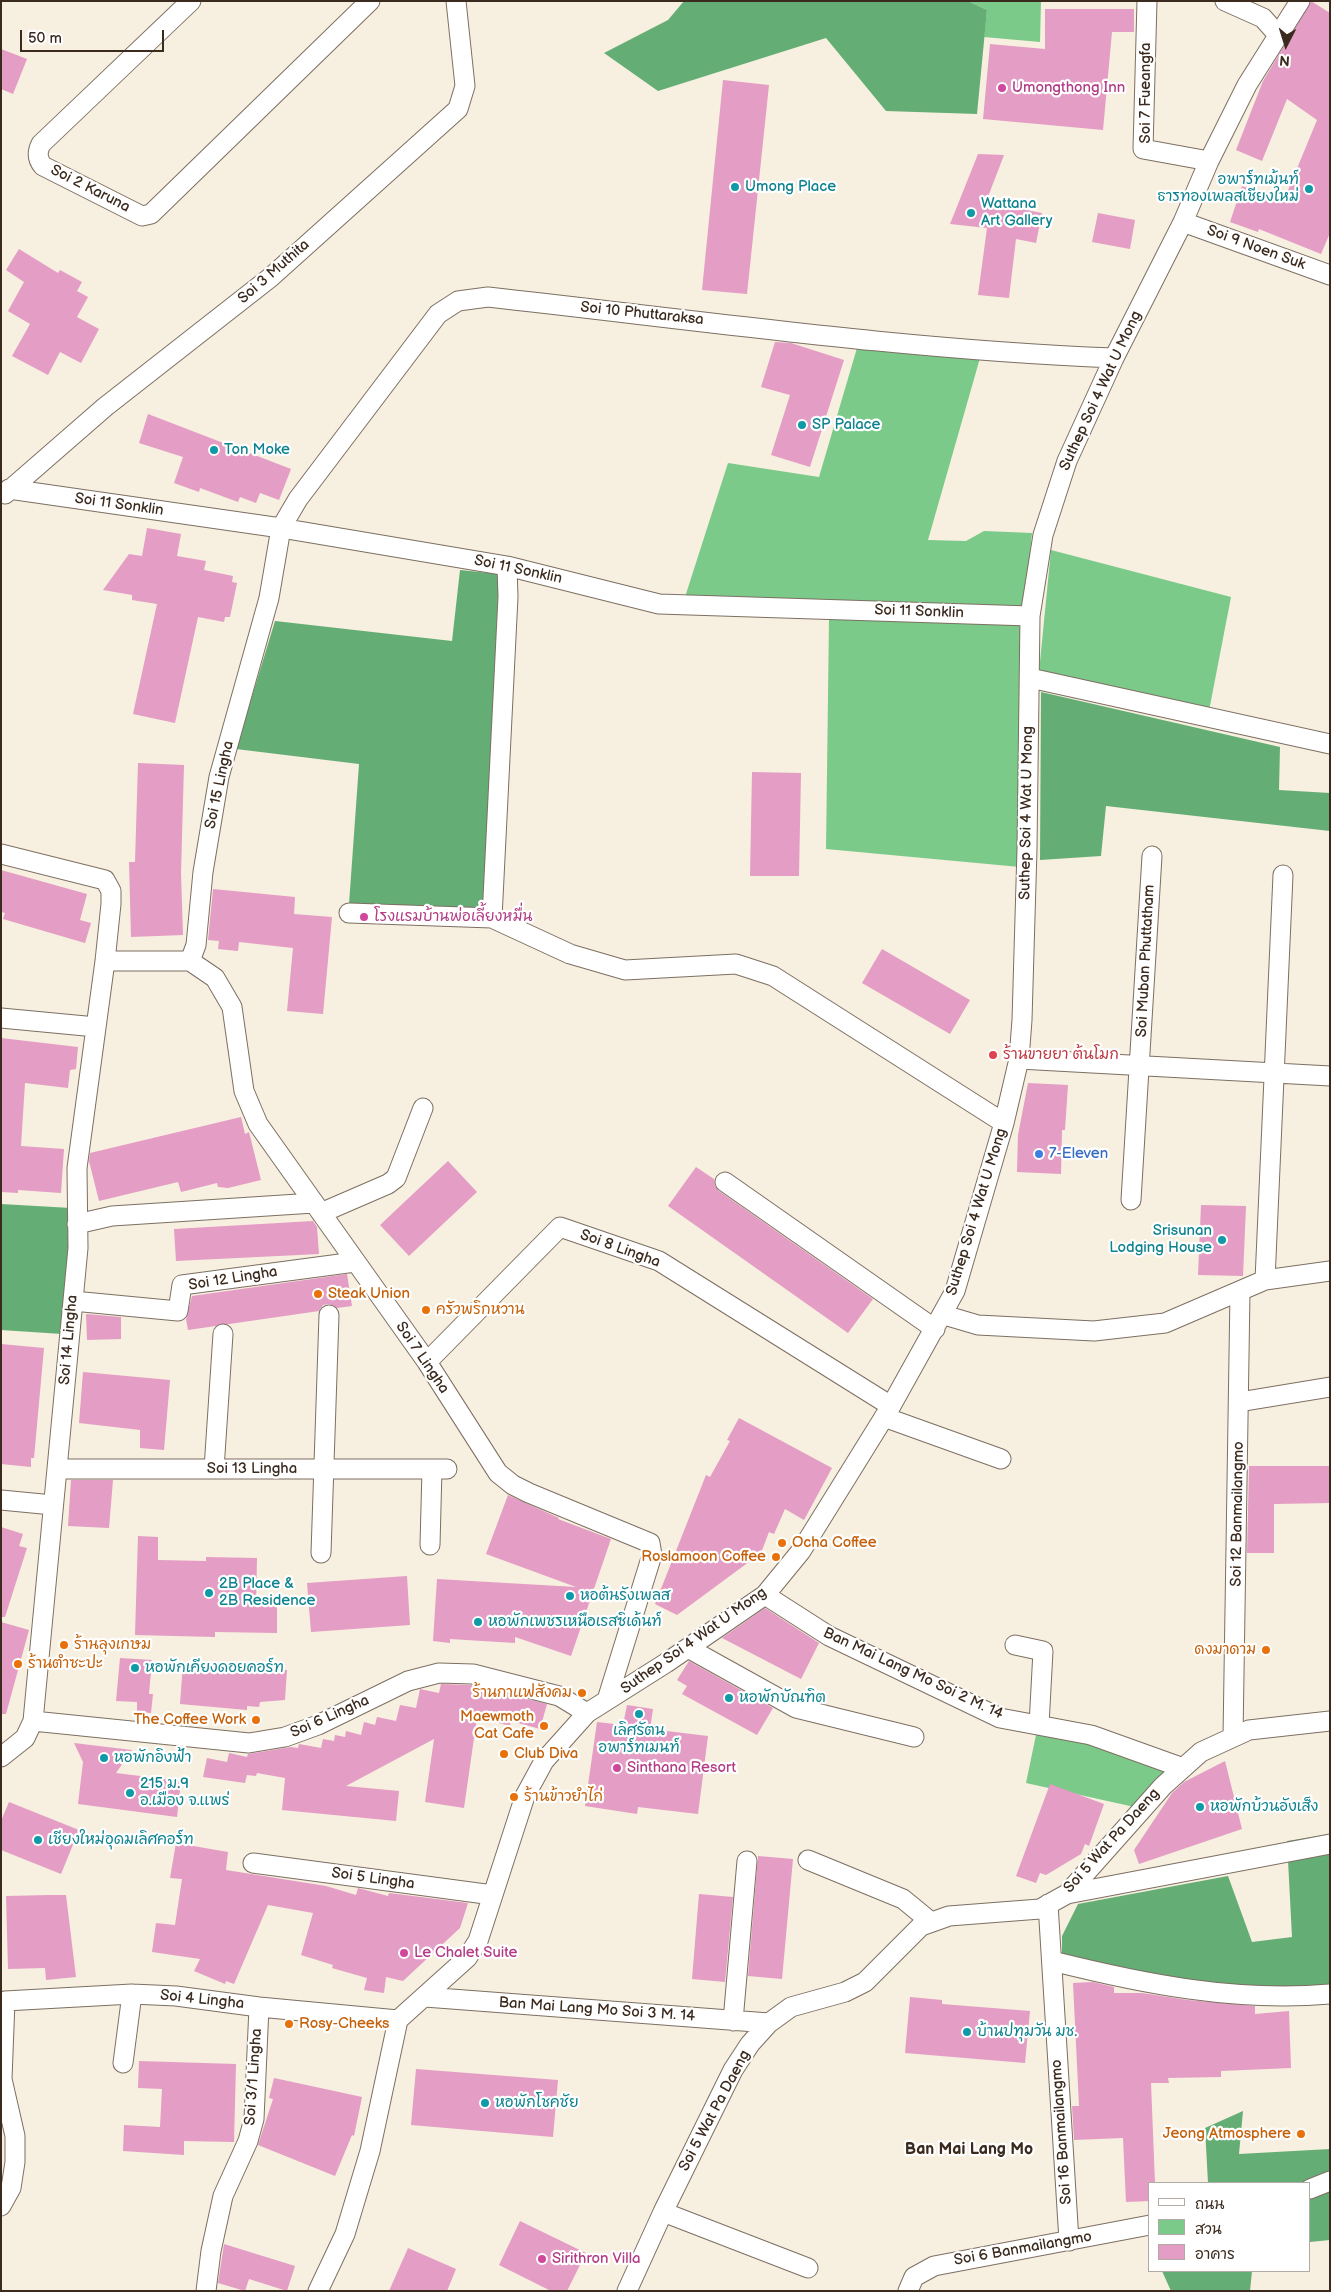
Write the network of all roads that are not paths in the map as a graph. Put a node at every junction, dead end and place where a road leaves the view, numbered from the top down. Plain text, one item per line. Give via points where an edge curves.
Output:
1 (191, 1) edge
2 (370, 1) edge
3 (456, 1) edge
4 (1147, 1) edge
5 (1225, 1) edge
6 (1300, 1) edge
7 (1278, 35) junction
8 (1209, 161) junction
9 (1183, 222) junction
10 (1330, 275) edge
11 (1114, 358) junction
12 (5, 493) edge
13 (282, 528) junction
14 (507, 566) junction
15 (1030, 616) junction
16 (1030, 678) junction
17 (1330, 744) edge
18 (1, 854) edge
19 (1152, 856) dead end
20 (1283, 875) dead end
21 (349, 913) dead end
22 (492, 918) junction
23 (105, 961) junction
24 (190, 961) junction
25 (1, 1018) edge
26 (96, 1027) junction
27 (1019, 1059) junction
28 (1140, 1066) junction
29 (1274, 1074) junction
30 (1330, 1076) edge
31 (423, 1108) dead end
32 (1004, 1123) junction
33 (725, 1182) dead end
34 (1131, 1200) dead end
35 (318, 1208) junction
36 (77, 1224) junction
37 (355, 1262) junction
38 (1330, 1271) edge
39 (1265, 1280) junction
40 (1240, 1292) junction
41 (73, 1301) junction
42 (329, 1315) dead end
43 (940, 1322) junction
44 (223, 1334) dead end
45 (427, 1362) junction
46 (1330, 1387) edge
47 (1239, 1402) junction
48 (887, 1411) junction
49 (1001, 1458) dead end
50 (57, 1469) junction
51 (214, 1469) junction
52 (324, 1470) junction
53 (1, 1500) edge
54 (53, 1505) junction
55 (430, 1545) dead end
56 (321, 1553) dead end
57 (765, 1596) junction
58 (1015, 1645) dead end
59 (688, 1648) junction
60 (607, 1700) junction
61 (587, 1713) junction
62 (33, 1721) junction
63 (1330, 1721) edge
64 (1039, 1725) junction
65 (1233, 1736) junction
66 (914, 1737) dead end
67 (1, 1757) edge
68 (1183, 1768) junction
69 (1330, 1844) edge
70 (808, 1860) dead end
71 (747, 1861) dead end
72 (253, 1863) dead end
73 (1067, 1894) junction
74 (493, 1895) junction
75 (1048, 1904) junction
76 (931, 1922) junction
77 (1052, 1961) junction
78 (132, 1994) junction
79 (1330, 1994) edge
80 (426, 1997) junction
81 (259, 2007) junction
82 (398, 2020) junction
83 (733, 2020) junction
84 (769, 2023) junction
85 (123, 2063) dead end
86 (1330, 2181) edge
87 (1311, 2189) edge
88 (1, 2206) edge
89 (662, 2212) junction
90 (1148, 2225) edge
91 (1069, 2241) junction
92 (808, 2268) dead end
93 (206, 2291) edge
94 (318, 2291) edge
95 (627, 2291) edge
96 (908, 2291) edge

1 - 2 street, Soi 2 Karuna via 41,144 38,156 43,166 142,216 151,214
3 - 12 street, Soi 3 Muthita via 465,86 458,109 271,277 106,407
4 - 8 street, Soi 7 Fueangfa via 1143,149
5 - 7 street via 1263,18
6 - 7 street, Suthep Soi 4 Wat U Mong
7 - 8 street, Suthep Soi 4 Wat U Mong via 1247,86
8 - 9 street, Suthep Soi 4 Wat U Mong
9 - 10 street, Soi 9 Noen Suk
9 - 11 street, Suthep Soi 4 Wat U Mong
11 - 13 street, Soi 10 Phuttaraksa via 854,338 488,297 458,301 438,314 298,499
11 - 15 street, Suthep Soi 4 Wat U Mong via 1067,462 1043,535
12 - 13 street, Soi 11 Sonklin
13 - 14 street, Soi 11 Sonklin
13 - 24 street, Soi 15 Lingha via 269,598 219,777 203,872 196,945
14 - 15 street, Soi 11 Sonklin via 659,604
14 - 22 street
15 - 16 street, Suthep Soi 4 Wat U Mong
16 - 17 street
16 - 27 street, Suthep Soi 4 Wat U Mong
18 - 23 street via 104,880 111,890
19 - 28 street, Soi Muban Phuttatham
20 - 29 street
21 - 22 street
22 - 32 street via 570,954 625,970 736,964 773,976
23 - 24 street
23 - 26 street, Soi 14 Lingha
24 - 35 street, Soi 7 Lingha via 215,978 232,1007 244,1091 258,1124
25 - 26 street
26 - 36 street, Soi 14 Lingha via 76,1168
27 - 28 street
27 - 32 street, Suthep Soi 4 Wat U Mong
28 - 29 street
28 - 34 street, Soi Muban Phuttatham
29 - 30 street
29 - 39 street
31 - 35 street via 396,1178 388,1184
32 - 43 street, Suthep Soi 4 Wat U Mong via 955,1292
33 - 43 street
35 - 36 street via 112,1216
35 - 37 street, Soi 7 Lingha
36 - 41 street, Soi 14 Lingha
37 - 41 street, Soi 12 Lingha via 182,1285 178,1311
37 - 45 street, Soi 7 Lingha
38 - 39 street
39 - 40 street
40 - 43 street via 1165,1323 1094,1331
40 - 47 street, Soi 12 Banmailangmo
41 - 50 street, Soi 14 Lingha
42 - 52 street
43 - 48 street, Suthep Soi 4 Wat U Mong
44 - 51 street
45 - 48 street, Soi 8 Lingha via 560,1227 659,1261
45 - 60 street, Soi 7 Lingha via 498,1473 529,1493 650,1543 652,1555
46 - 47 street
47 - 65 street, Soi 12 Banmailangmo
48 - 49 street
48 - 57 street, Suthep Soi 4 Wat U Mong via 802,1551
50 - 51 street, Soi 13 Lingha
50 - 54 street, Soi 14 Lingha
51 - 52 street, Soi 13 Lingha
52 - 55 street, Soi 13 Lingha via 440,1469
52 - 56 street
53 - 54 street
54 - 62 street, Soi 14 Lingha
57 - 59 street, Suthep Soi 4 Wat U Mong
57 - 64 street, Ban Mai Lang Mo Soi 2 M. 14 via 829,1636 1000,1718
58 - 64 street via 1044,1651
59 - 60 street, Suthep Soi 4 Wat U Mong
59 - 66 street via 796,1708
60 - 61 street, Suthep Soi 4 Wat U Mong
61 - 62 street, Soi 6 Lingha via 560,1696 474,1674 439,1674 408,1681 318,1726 285,1737 249,1743
61 - 74 street, Suthep Soi 4 Wat U Mong via 544,1761 525,1796
62 - 67 street via 25,1738
63 - 65 street, Soi 5 Wat Pa Daeng via 1249,1730
64 - 68 street, Ban Mai Lang Mo Soi 2 M. 14 via 1091,1735
65 - 68 street, Soi 5 Wat Pa Daeng via 1201,1752
68 - 73 street, Soi 5 Wat Pa Daeng via 1163,1786
69 - 73 street
70 - 76 street via 903,1899
71 - 83 street
72 - 74 street, Soi 5 Lingha
73 - 75 street, Soi 5 Wat Pa Daeng
74 - 80 street, Suthep Soi 4 Wat U Mong via 478,1941 467,1958
75 - 76 street, Soi 5 Wat Pa Daeng via 1040,1909 948,1916
75 - 77 street, Soi 16 Banmailangmo
76 - 84 street, Soi 5 Wat Pa Daeng via 921,1926 865,1982 845,1992 791,2007
77 - 79 street via 1137,1982 1210,1992
77 - 91 street, Soi 16 Banmailangmo
78 - 81 street, Soi 4 Lingha
78 - 85 street
78 - 88 street, Soi 4 Lingha via 5,2001 2,2079 15,2136 16,2162 11,2188
80 - 82 street, Suthep Soi 4 Wat U Mong
80 - 83 street, Ban Mai Lang Mo Soi 3 M. 14
81 - 82 street, Soi 4 Lingha
81 - 93 street, Soi 3/1 Lingha via 254,2119 248,2141 223,2196
82 - 94 street via 370,2151 346,2234
83 - 84 street, Ban Mai Lang Mo Soi 3 M. 14
84 - 89 street, Soi 5 Wat Pa Daeng via 733,2070
86 - 87 street
89 - 92 street
89 - 95 street, Soi 5 Wat Pa Daeng
90 - 91 street, Soi 6 Banmailangmo
91 - 96 street, Soi 6 Banmailangmo via 934,2266 914,2278

